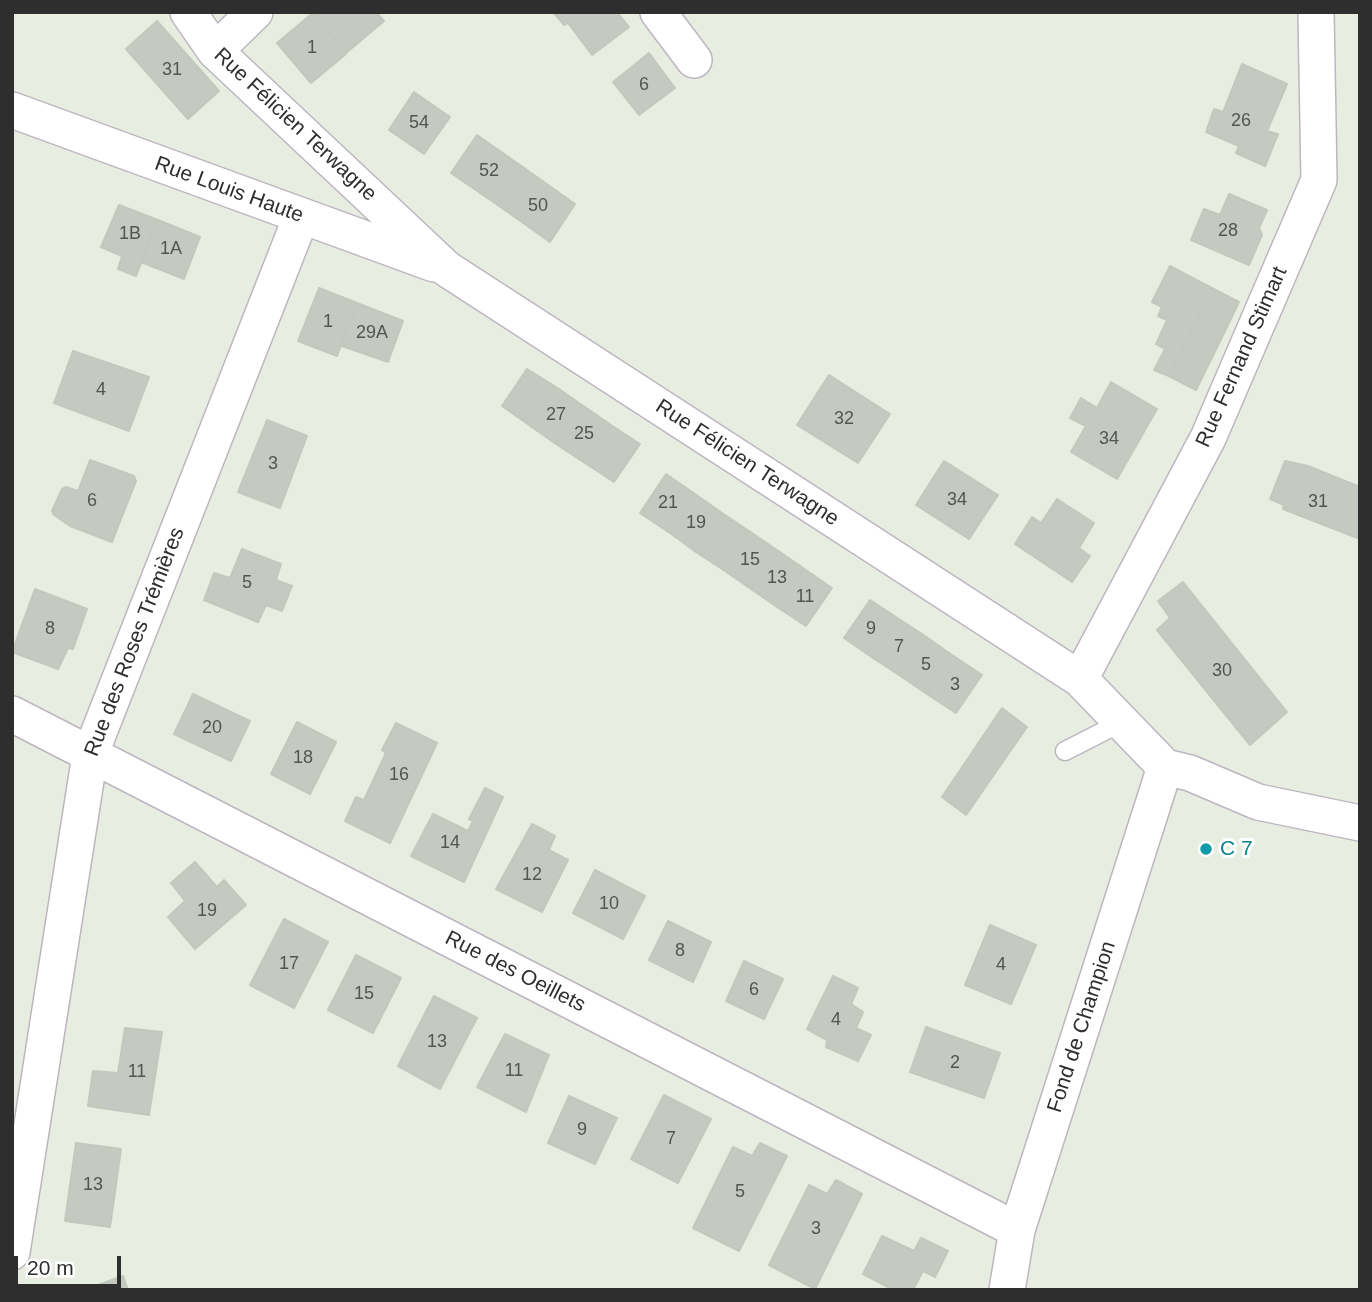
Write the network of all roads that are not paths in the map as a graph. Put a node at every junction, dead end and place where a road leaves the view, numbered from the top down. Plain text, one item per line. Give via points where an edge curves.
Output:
1 (188, 12) edge
2 (255, 12) edge
3 (657, 12) edge
4 (1316, 12) edge
5 (215, 51) junction
6 (694, 60) dead end
7 (12, 110) edge
8 (301, 217) junction
9 (447, 269) junction
10 (1080, 679) junction
11 (12, 714) edge
12 (1122, 722) junction
13 (1065, 751) dead end
14 (90, 755) junction
15 (1165, 767) junction
16 (1360, 823) edge
17 (1017, 1230) junction
18 (12, 1252) edge
19 (1007, 1290) edge

1 - 5 street, Rue Félicien Terwagne
2 - 5 street
3 - 6 street
4 - 10 street, Rue Fernand Stimart via 1319,180 1208,438
5 - 9 street, Rue Félicien Terwagne
7 - 8 street, Rue Louis Haute
8 - 9 street, Rue Louis Haute
8 - 14 street, Rue des Roses Trémières
9 - 10 street, Rue Félicien Terwagne
10 - 12 street, Rue Félicien Terwagne
11 - 14 street, Rue des Oeillets
12 - 13 lane
12 - 15 street, Rue Félicien Terwagne
14 - 17 street, Rue des Oeillets
14 - 18 street, Rue des Roses Trémières
15 - 16 street via 1258,803
15 - 17 street, Fond de Champion
17 - 19 street, Fond de Champion

